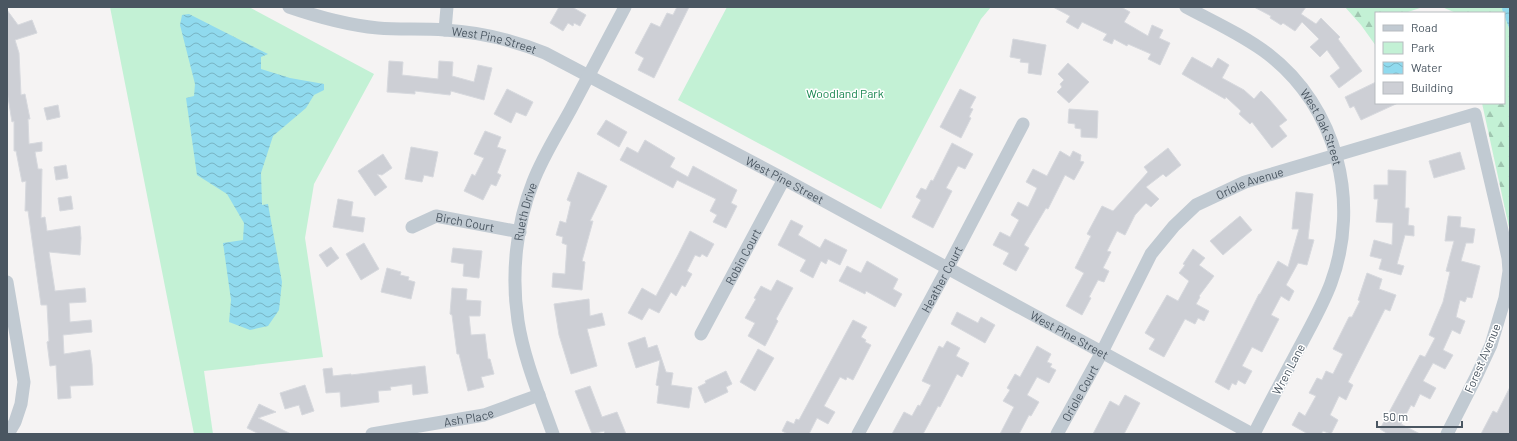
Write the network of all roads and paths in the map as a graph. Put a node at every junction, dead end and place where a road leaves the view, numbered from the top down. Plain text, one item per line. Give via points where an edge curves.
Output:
1 (289, 7) edge
2 (447, 7) edge
3 (625, 7) edge
4 (1186, 7) edge
5 (445, 30) junction
6 (589, 74) junction
7 (1475, 114) joint
8 (1023, 124) dead end
9 (1337, 155) junction
10 (784, 179) junction
11 (412, 227) dead end
12 (520, 232) junction
13 (947, 269) junction
14 (7, 282) edge
15 (1322, 305) joint
16 (9, 309) edge
17 (701, 334) dead end
18 (1102, 352) junction
19 (539, 395) junction
20 (8, 434) edge
21 (372, 434) edge
22 (553, 434) edge
23 (858, 434) edge
24 (1057, 434) edge
25 (1253, 434) edge
26 (1446, 434) edge

1 - 5 street, West Pine Street via 360,26
2 - 5 street
3 - 6 street, Rueth Drive
4 - 9 street, West Oak Street via 1258,47 1287,71 1316,109
5 - 6 street, West Pine Street via 517,42 545,52
6 - 10 street, West Pine Street
6 - 12 street, Rueth Drive via 533,182
7 - 9 street, Oriole Avenue
7 - 26 street, Forest Avenue via 1509,271 1505,298 1491,345
8 - 13 street, Heather Court
9 - 15 street, West Oak Street via 1344,197 1343,236 1335,274
9 - 18 street, Oriole Avenue via 1245,182 1196,205 1151,254
10 - 13 street, West Pine Street
10 - 17 street, Robin Court
11 - 12 street, Birch Court via 436,216
12 - 19 street, Rueth Drive via 515,268 516,310 523,349
13 - 18 street, West Pine Street
13 - 23 street, Heather Court
14 - 16 street
15 - 25 street, Wren Lane
16 - 20 street via 23,373 23,389 17,417
18 - 24 street, Oriole Court
18 - 25 street, West Pine Street
19 - 21 street, Ash Place via 484,415
19 - 22 street, Rueth Drive

